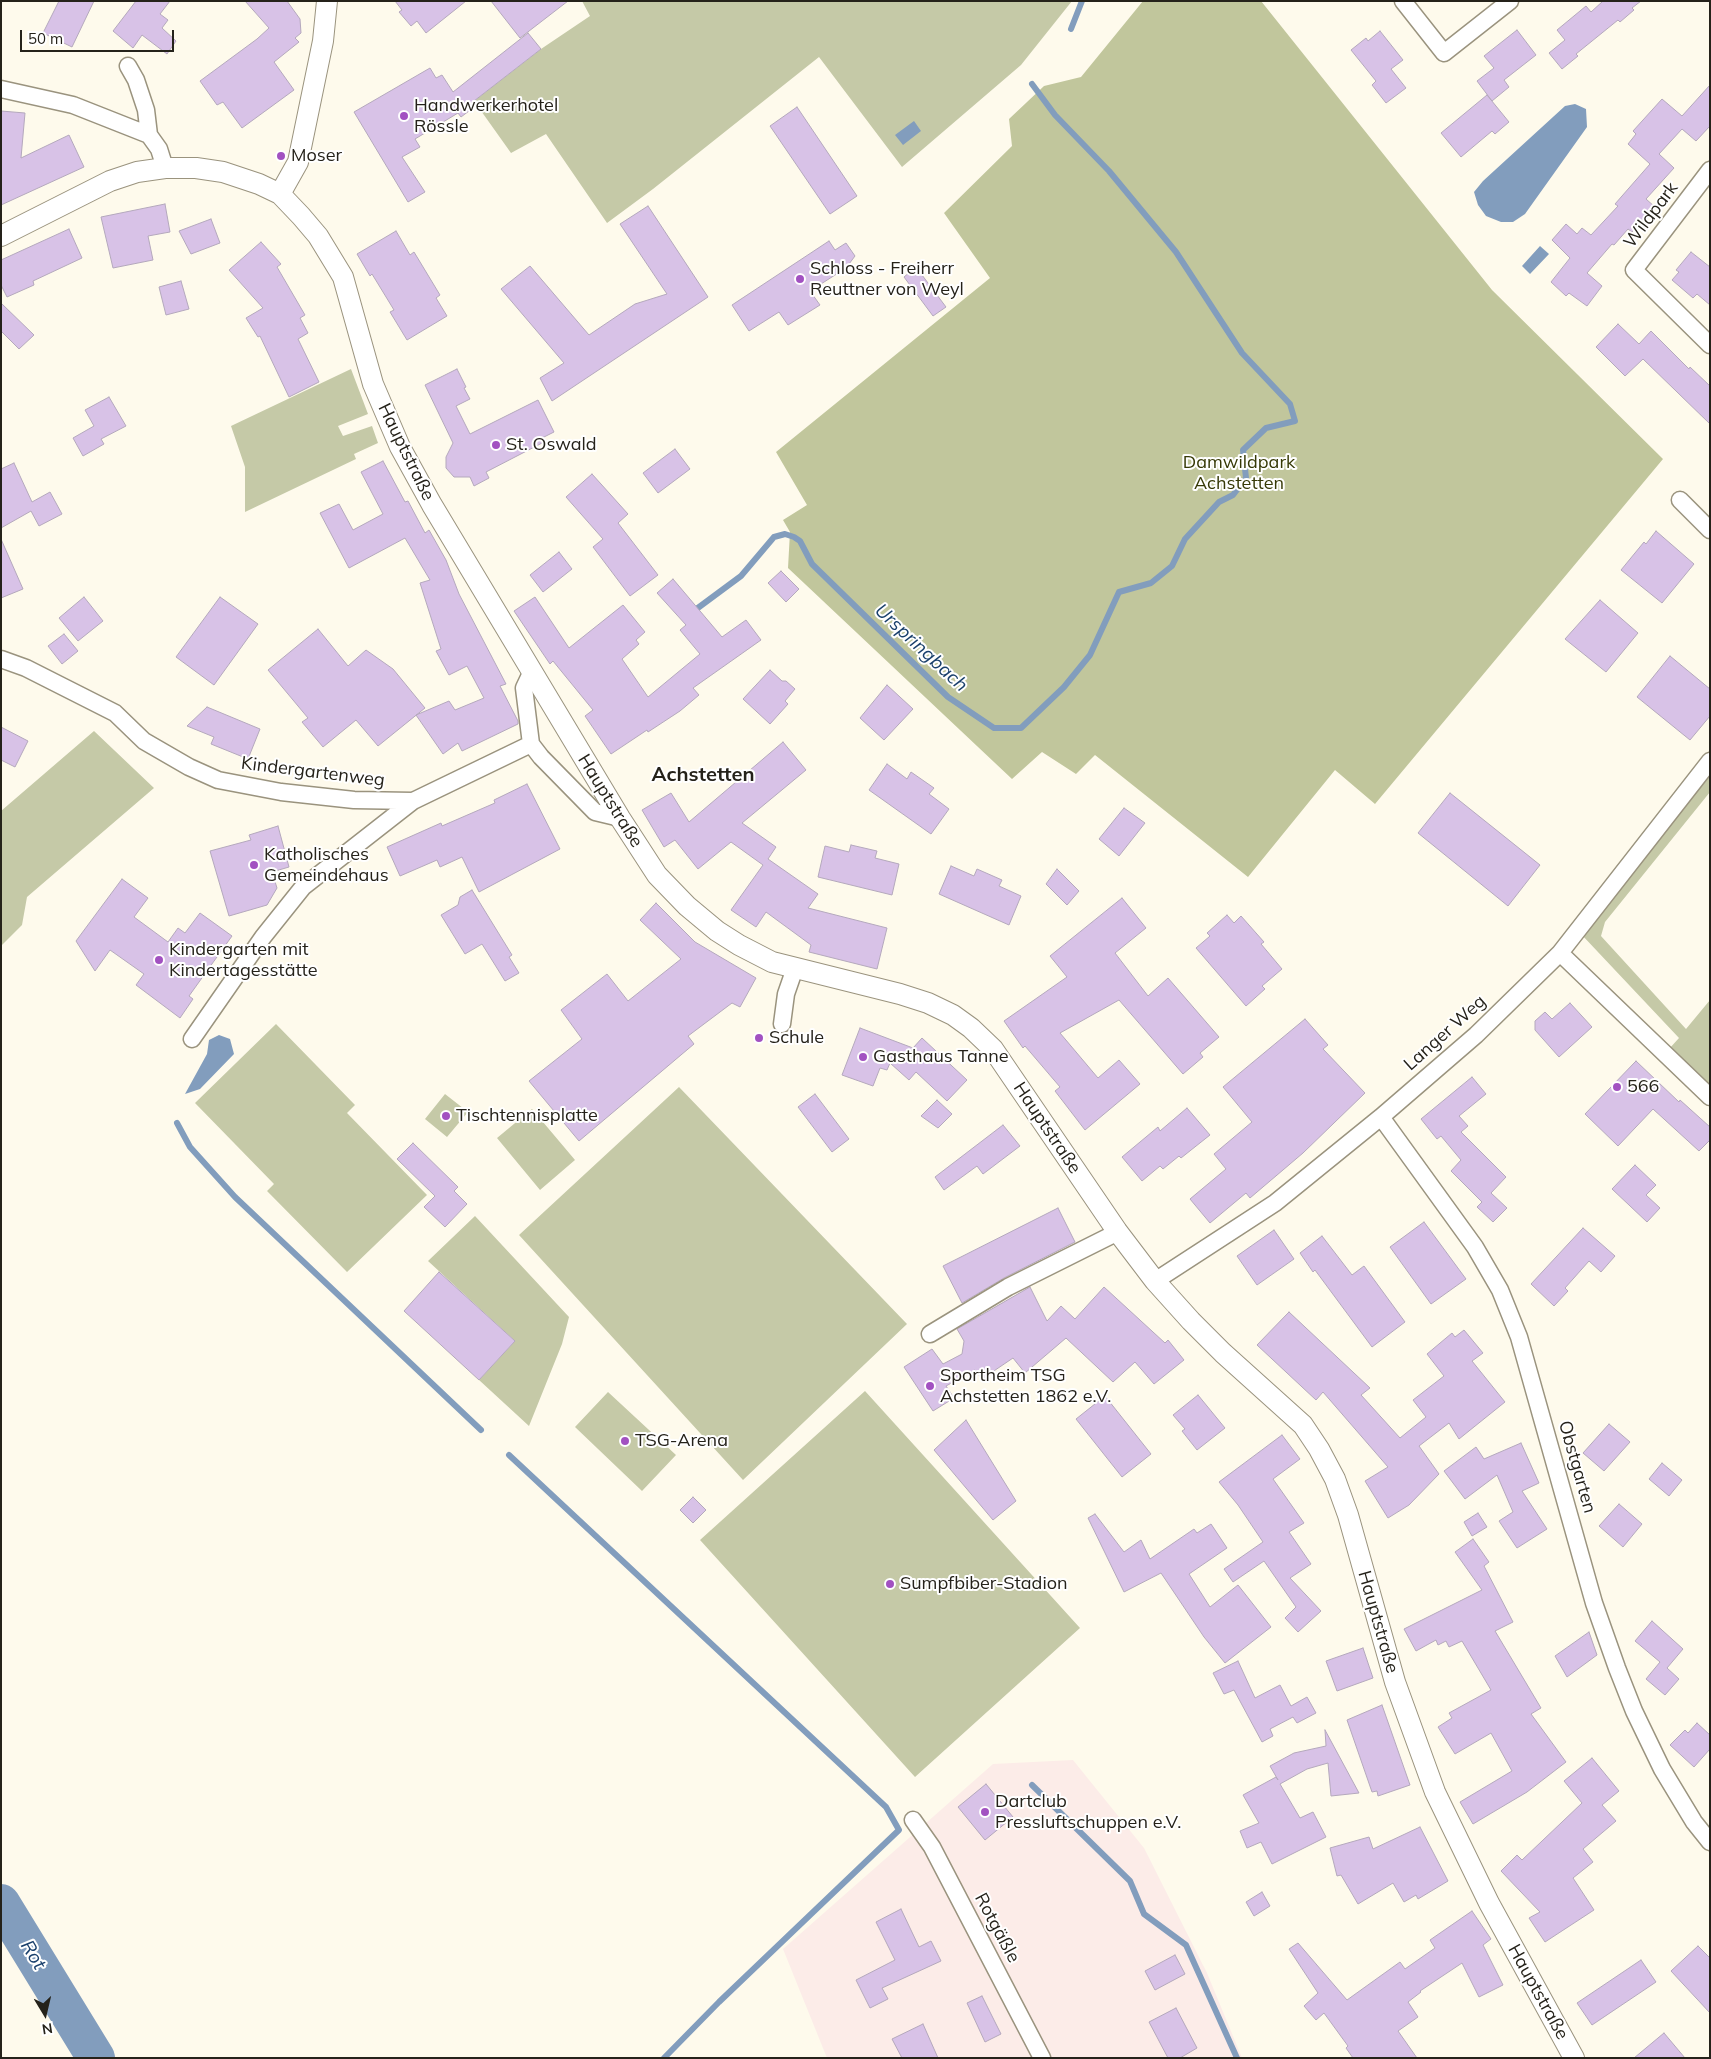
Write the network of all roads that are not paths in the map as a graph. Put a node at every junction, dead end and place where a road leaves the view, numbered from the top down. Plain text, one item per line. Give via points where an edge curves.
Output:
1 (328, 1) edge
2 (1403, 1) edge
3 (1510, 1) edge
4 (128, 66) dead end
5 (1, 88) edge
6 (149, 135) junction
7 (165, 168) junction
8 (1710, 170) edge
9 (280, 194) junction
10 (1, 236) edge
11 (1710, 345) edge
12 (1680, 500) dead end
13 (1710, 530) edge
14 (1, 659) edge
15 (532, 671) junction
16 (531, 744) junction
17 (1710, 761) edge
18 (413, 801) junction
19 (620, 818) junction
20 (1560, 953) junction
21 (795, 968) junction
22 (782, 1024) dead end
23 (192, 1040) dead end
24 (1710, 1097) edge
25 (1381, 1117) junction
26 (1118, 1232) junction
27 (1155, 1281) junction
28 (930, 1334) dead end
29 (913, 1820) dead end
30 (1710, 1842) edge
31 (1042, 2058) edge
32 (1574, 2058) edge

1 - 9 street via 298,162
2 - 3 street via 1444,53
4 - 6 street via 146,110
5 - 6 street via 66,103
6 - 7 street via 159,149
7 - 9 street via 223,172
7 - 10 street via 137,172 110,181
8 - 11 street, Wildpark via 1634,270
9 - 15 street, Hauptstraße via 318,236 342,277 373,384 400,447
12 - 13 street
14 - 18 street, Kindergartenweg via 26,668 115,713 144,741 218,780 280,792 354,800
15 - 16 street via 524,688
15 - 19 street, Hauptstraße
16 - 18 street, Kindergartenweg
16 - 19 street via 595,812
17 - 20 street, Langer Weg
18 - 23 street, Kindergartenweg via 304,887 263,937
19 - 21 street, Hauptstraße via 656,875 687,906 739,945 772,962
20 - 24 street
20 - 25 street, Langer Weg via 1476,1035
21 - 22 street via 786,994
21 - 26 street, Hauptstraße via 928,1003 971,1028 993,1049
25 - 27 street, Langer Weg via 1275,1203
25 - 30 street, Obstgarten via 1475,1247 1500,1290 1520,1337 1594,1603 1617,1668 1662,1769
26 - 27 street, Hauptstraße
26 - 28 street via 1008,1287
27 - 32 street, Hauptstraße via 1223,1353 1303,1425 1319,1448 1348,1515 1395,1682 1435,1792 1489,1903
29 - 31 street, Rotgäßle via 932,1847

